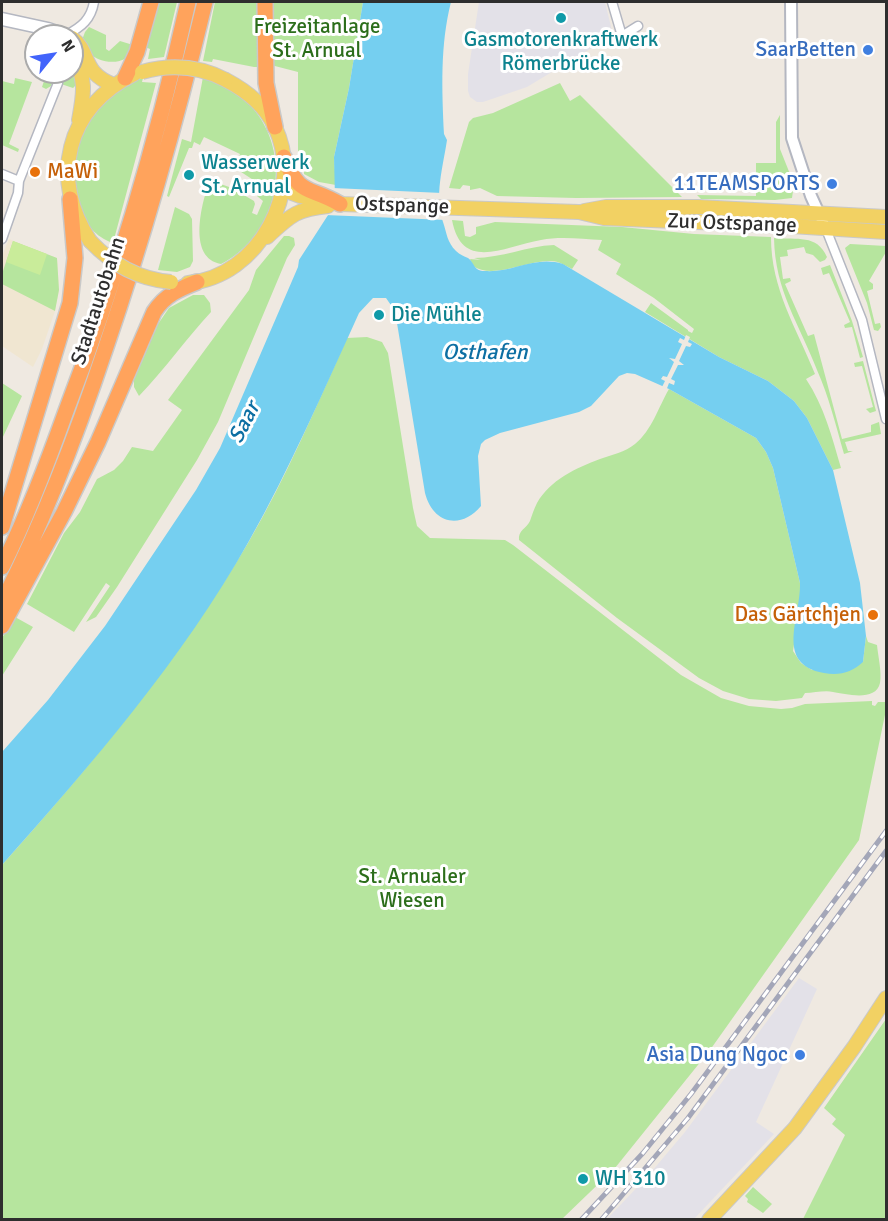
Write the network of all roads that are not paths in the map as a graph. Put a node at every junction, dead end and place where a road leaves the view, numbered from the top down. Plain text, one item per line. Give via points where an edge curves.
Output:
1 (94, 2) edge
2 (151, 2) edge
3 (188, 2) edge
4 (205, 2) edge
5 (265, 2) edge
6 (612, 2) edge
7 (791, 2) edge
8 (2, 19) edge
9 (26, 24) edge
10 (83, 24) edge
11 (638, 26) dead end
12 (84, 54) edge
13 (119, 82) junction
14 (58, 84) edge
15 (83, 84) edge
16 (275, 127) junction
17 (77, 131) junction
18 (284, 157) junction
19 (2, 174) edge
20 (19, 181) junction
21 (282, 183) junction
22 (70, 199) junction
23 (309, 199) junction
24 (340, 204) joint
25 (465, 208) joint
26 (579, 212) junction
27 (819, 213) junction
28 (886, 217) edge
29 (826, 229) junction
30 (886, 232) edge
31 (2, 239) edge
32 (259, 245) junction
33 (197, 282) junction
34 (886, 419) edge
35 (2, 527) edge
36 (2, 567) edge
37 (2, 603) edge
38 (2, 626) edge
39 (886, 998) edge
40 (709, 1220) edge

1 - 10 street
2 - 13 highway via 137,52
3 - 36 highway, Stadtautobahn via 140,187 87,357
4 - 37 highway, Stadtautobahn via 177,115 123,297 68,455
5 - 16 highway via 266,83
6 - 11 street via 622,36
7 - 27 street via 792,138
8 - 9 main road
12 - 13 main road via 92,71 104,81
13 - 16 main road, bridge via 166,67 203,70 256,100
13 - 17 main road via 92,105
14 - 20 street
15 - 17 main road
16 - 18 main road
17 - 22 main road via 68,165
18 - 21 main road
18 - 23 highway via 295,182
19 - 20 street
20 - 31 street
21 - 23 main road via 292,193
21 - 32 main road via 277,210
22 - 33 main road, bridge via 90,241 122,268 147,279
22 - 35 highway via 75,258 70,303
23 - 24 highway via 327,196
23 - 32 main road
24 - 25 main road, Ostspange
25 - 26 main road, Zur Ostspange
26 - 27 main road, Zur Ostspange via 606,207 664,206
26 - 29 main road, Zur Ostspange via 604,218
27 - 28 main road, Zur Ostspange
27 - 29 street
29 - 30 main road, Zur Ostspange
29 - 34 street via 862,320
32 - 33 main road via 235,266
33 - 38 highway via 172,293 154,312 64,512
39 - 40 main road via 795,1128

